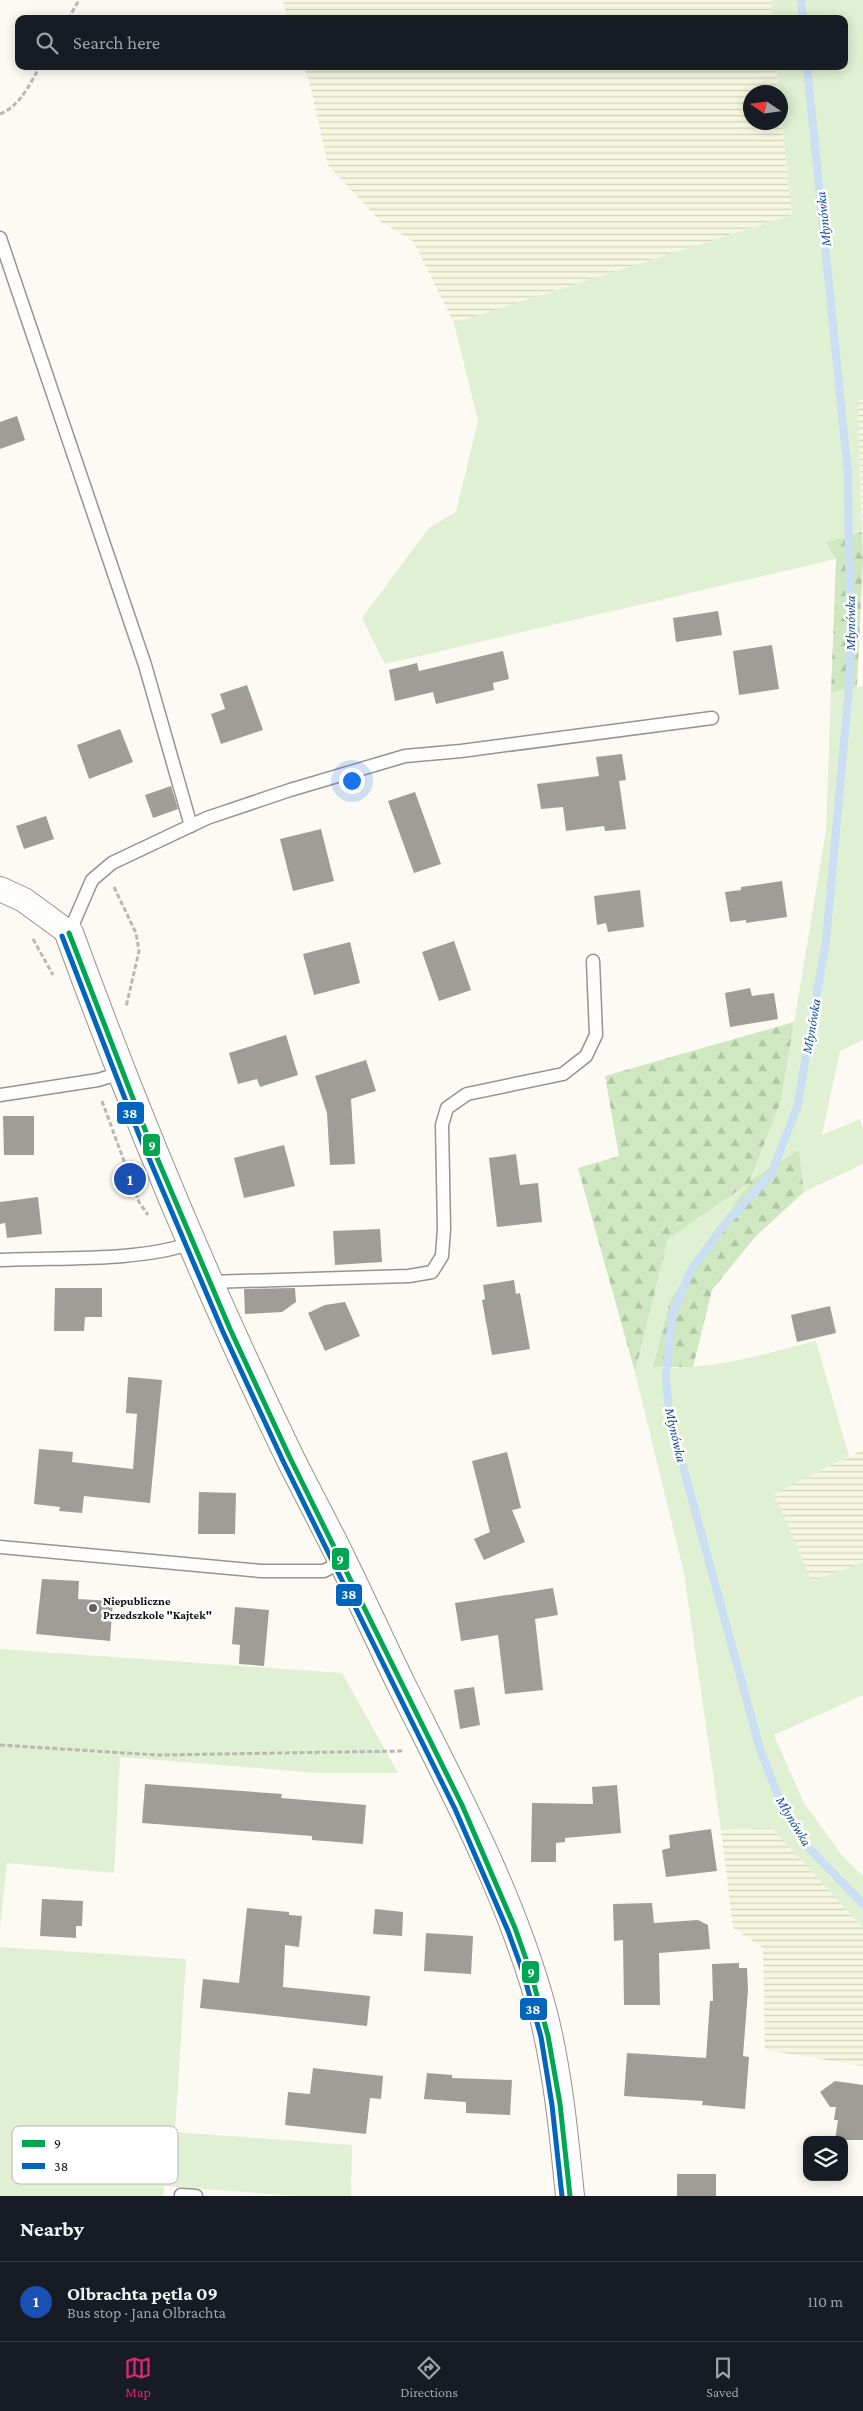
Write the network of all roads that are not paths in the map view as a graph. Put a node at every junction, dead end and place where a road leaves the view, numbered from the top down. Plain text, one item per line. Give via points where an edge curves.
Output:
1 (0, 238) edge
2 (712, 718) dead end
3 (191, 826) junction
4 (0, 889) edge
5 (69, 933) junction
6 (593, 961) dead end
7 (121, 1073) junction
8 (0, 1095) edge
9 (192, 1243) junction
10 (0, 1260) edge
11 (209, 1282) junction
12 (0, 1547) edge
13 (343, 1561) junction
14 (181, 2194) dead end
15 (196, 2196) edge
16 (570, 2196) edge

1 - 3 lane via 145,665
2 - 3 lane via 405,756 290,790
3 - 5 lane via 112,863 92,880
4 - 5 street via 24,900
5 - 7 street
6 - 11 lane via 596,1036 586,1056 563,1074 467,1094 447,1108 442,1125 442,1256 432,1272 409,1276
7 - 8 lane via 98,1080
7 - 9 street
9 - 10 lane via 145,1254
9 - 11 street
11 - 13 street
12 - 13 lane via 261,1571 324,1571
13 - 16 street via 478,1836 507,1906 532,1978 553,2058
14 - 15 lane

